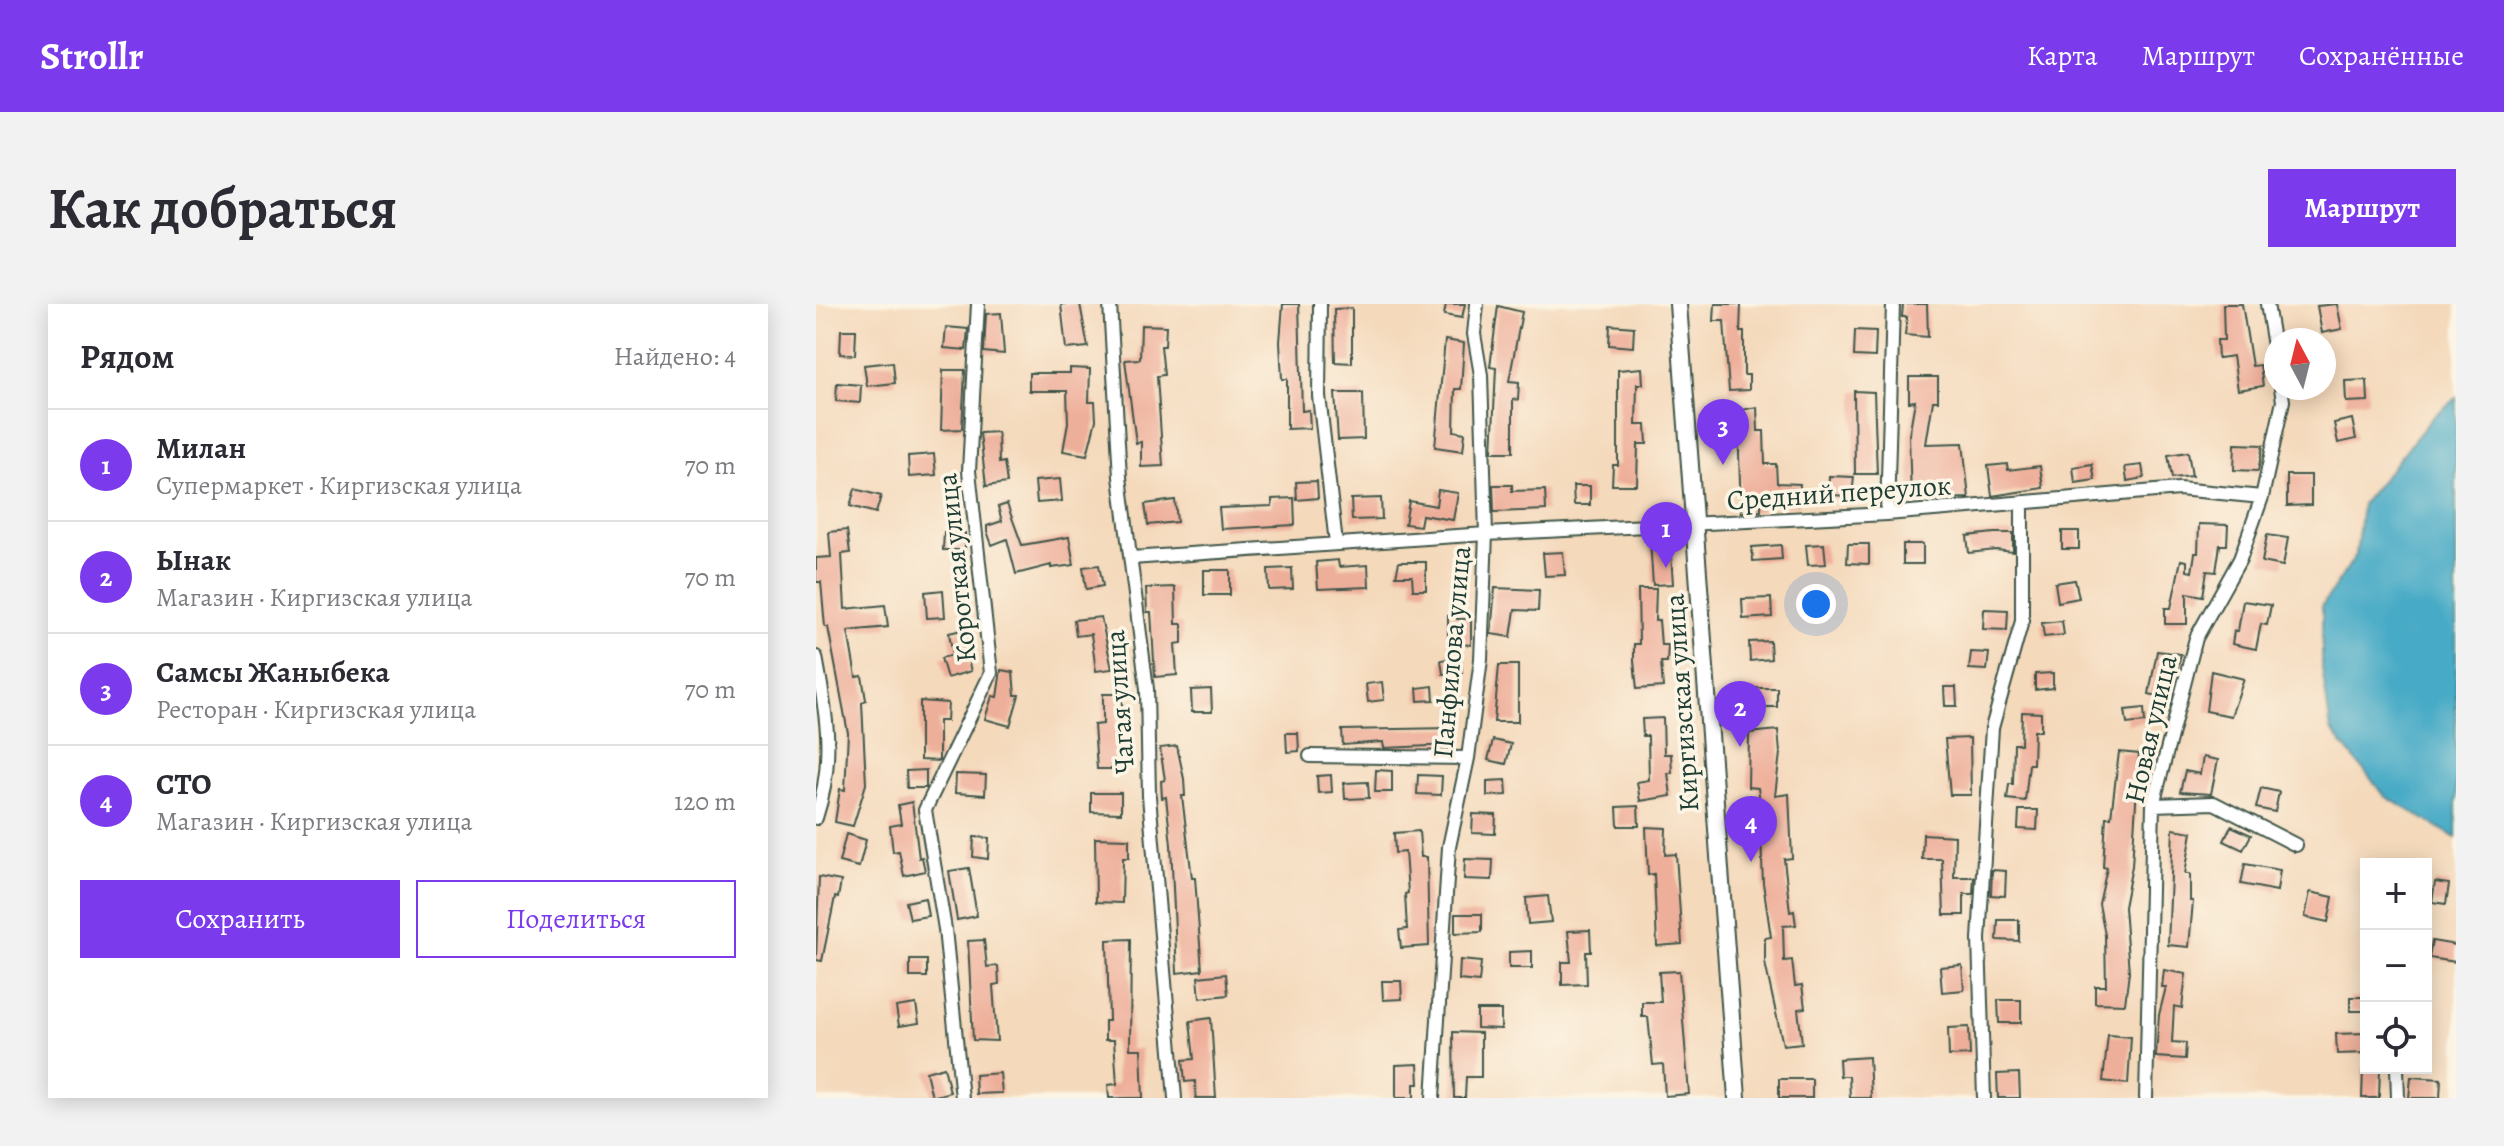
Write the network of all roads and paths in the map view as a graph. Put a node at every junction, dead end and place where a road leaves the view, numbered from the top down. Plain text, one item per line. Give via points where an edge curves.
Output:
1 (978, 304) edge
2 (1110, 304) edge
3 (1320, 304) edge
4 (1477, 304) edge
5 (1678, 304) edge
6 (1893, 304) edge
7 (2267, 304) edge
8 (2271, 328) edge
9 (2283, 400) edge
10 (2262, 497) junction
11 (2022, 502) junction
12 (1887, 514) junction
13 (1694, 525) junction
14 (1486, 534) junction
15 (1336, 543) junction
16 (1131, 558) junction
17 (816, 657) edge
18 (1310, 756) dead end
19 (1468, 758) junction
20 (2153, 805) junction
21 (816, 818) edge
22 (2296, 845) dead end
23 (2397, 1074) edge
24 (962, 1098) edge
25 (1175, 1098) edge
26 (1433, 1098) edge
27 (1737, 1098) edge
28 (1984, 1098) edge
29 (2146, 1098) edge
30 (2398, 1098) edge

1 - 24 street, Короткая улица via 969,471 991,673 925,810 945,929
2 - 16 street, Чагая улица via 1120,477
3 - 15 street via 1319,396
4 - 14 street, Панфилова улица via 1474,334 1481,375
5 - 13 main road, Киргизская улица
6 - 12 street
7 - 8 street
9 - 10 street, Новая улица
10 - 11 street, Средний переулок via 2179,489
10 - 20 street, Новая улица via 2240,559 2196,638
11 - 12 street, Средний переулок
11 - 28 street via 2022,621 1991,743 1979,939
12 - 13 street, Средний переулок
13 - 14 street, Средний переулок
13 - 27 main road, Киргизская улица
14 - 15 street, Средний переулок
14 - 19 street, Панфилова улица via 1481,659
15 - 16 street, Средний переулок
16 - 25 street, Чагая улица via 1147,689 1149,796
17 - 21 street via 830,743
18 - 19 street
19 - 26 street, Панфилова улица via 1449,847
20 - 22 street via 2214,803
20 - 29 street, Новая улица
23 - 30 street

